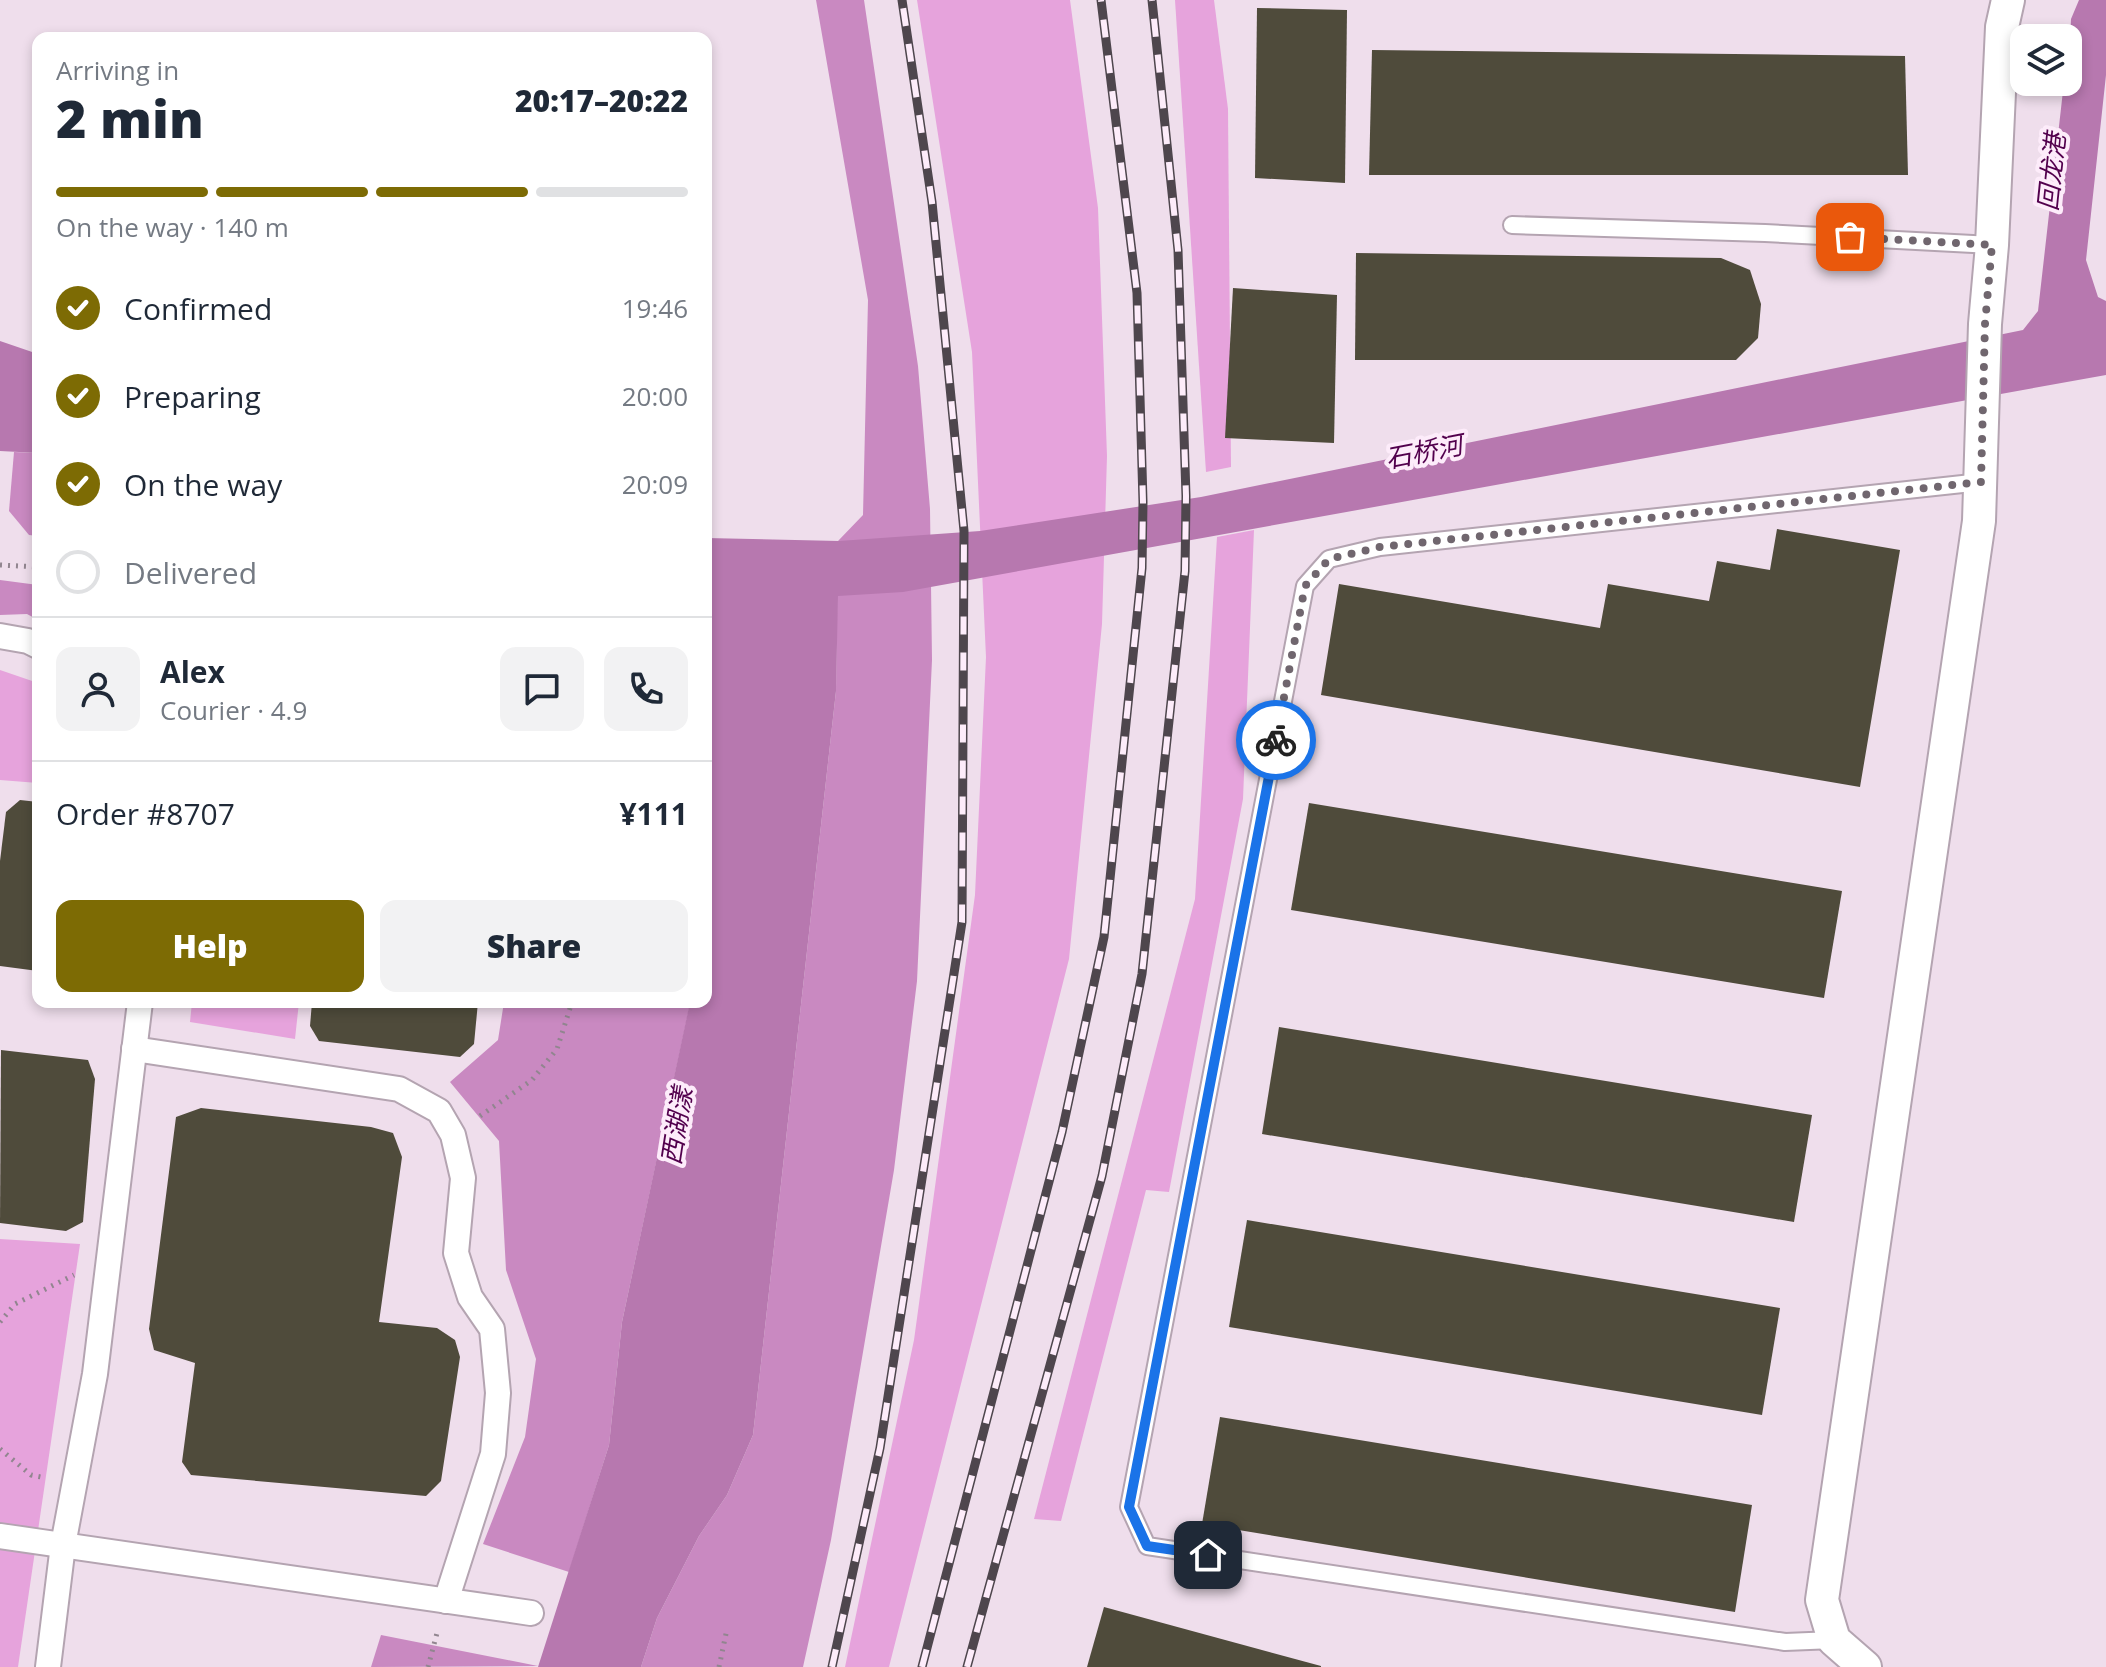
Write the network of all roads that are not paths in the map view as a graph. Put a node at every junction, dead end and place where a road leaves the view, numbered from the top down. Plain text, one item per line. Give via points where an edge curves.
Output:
1 (2008, 0) edge
2 (1512, 225) dead end
3 (1992, 245) junction
4 (1981, 482) junction
5 (0, 636) edge
6 (32, 643) edge
7 (139, 1008) edge
8 (134, 1049) junction
9 (0, 1536) edge
10 (63, 1545) junction
11 (446, 1601) junction
12 (531, 1613) dead end
13 (1834, 1640) junction
14 (48, 1667) edge
15 (1865, 1667) edge

1 - 3 street via 2002,27
2 - 3 lane
3 - 4 street
4 - 13 street via 1822,1600
4 - 13 lane via 1380,547 1329,559 1305,586 1129,1507 1147,1546 1785,1642
5 - 6 street
7 - 8 street
8 - 10 street via 95,1374
8 - 11 street via 399,1089 439,1111 453,1135 463,1178 456,1253 470,1297 492,1329 498,1393 493,1454
9 - 10 street
10 - 11 street
10 - 14 street
11 - 12 street
13 - 15 street

